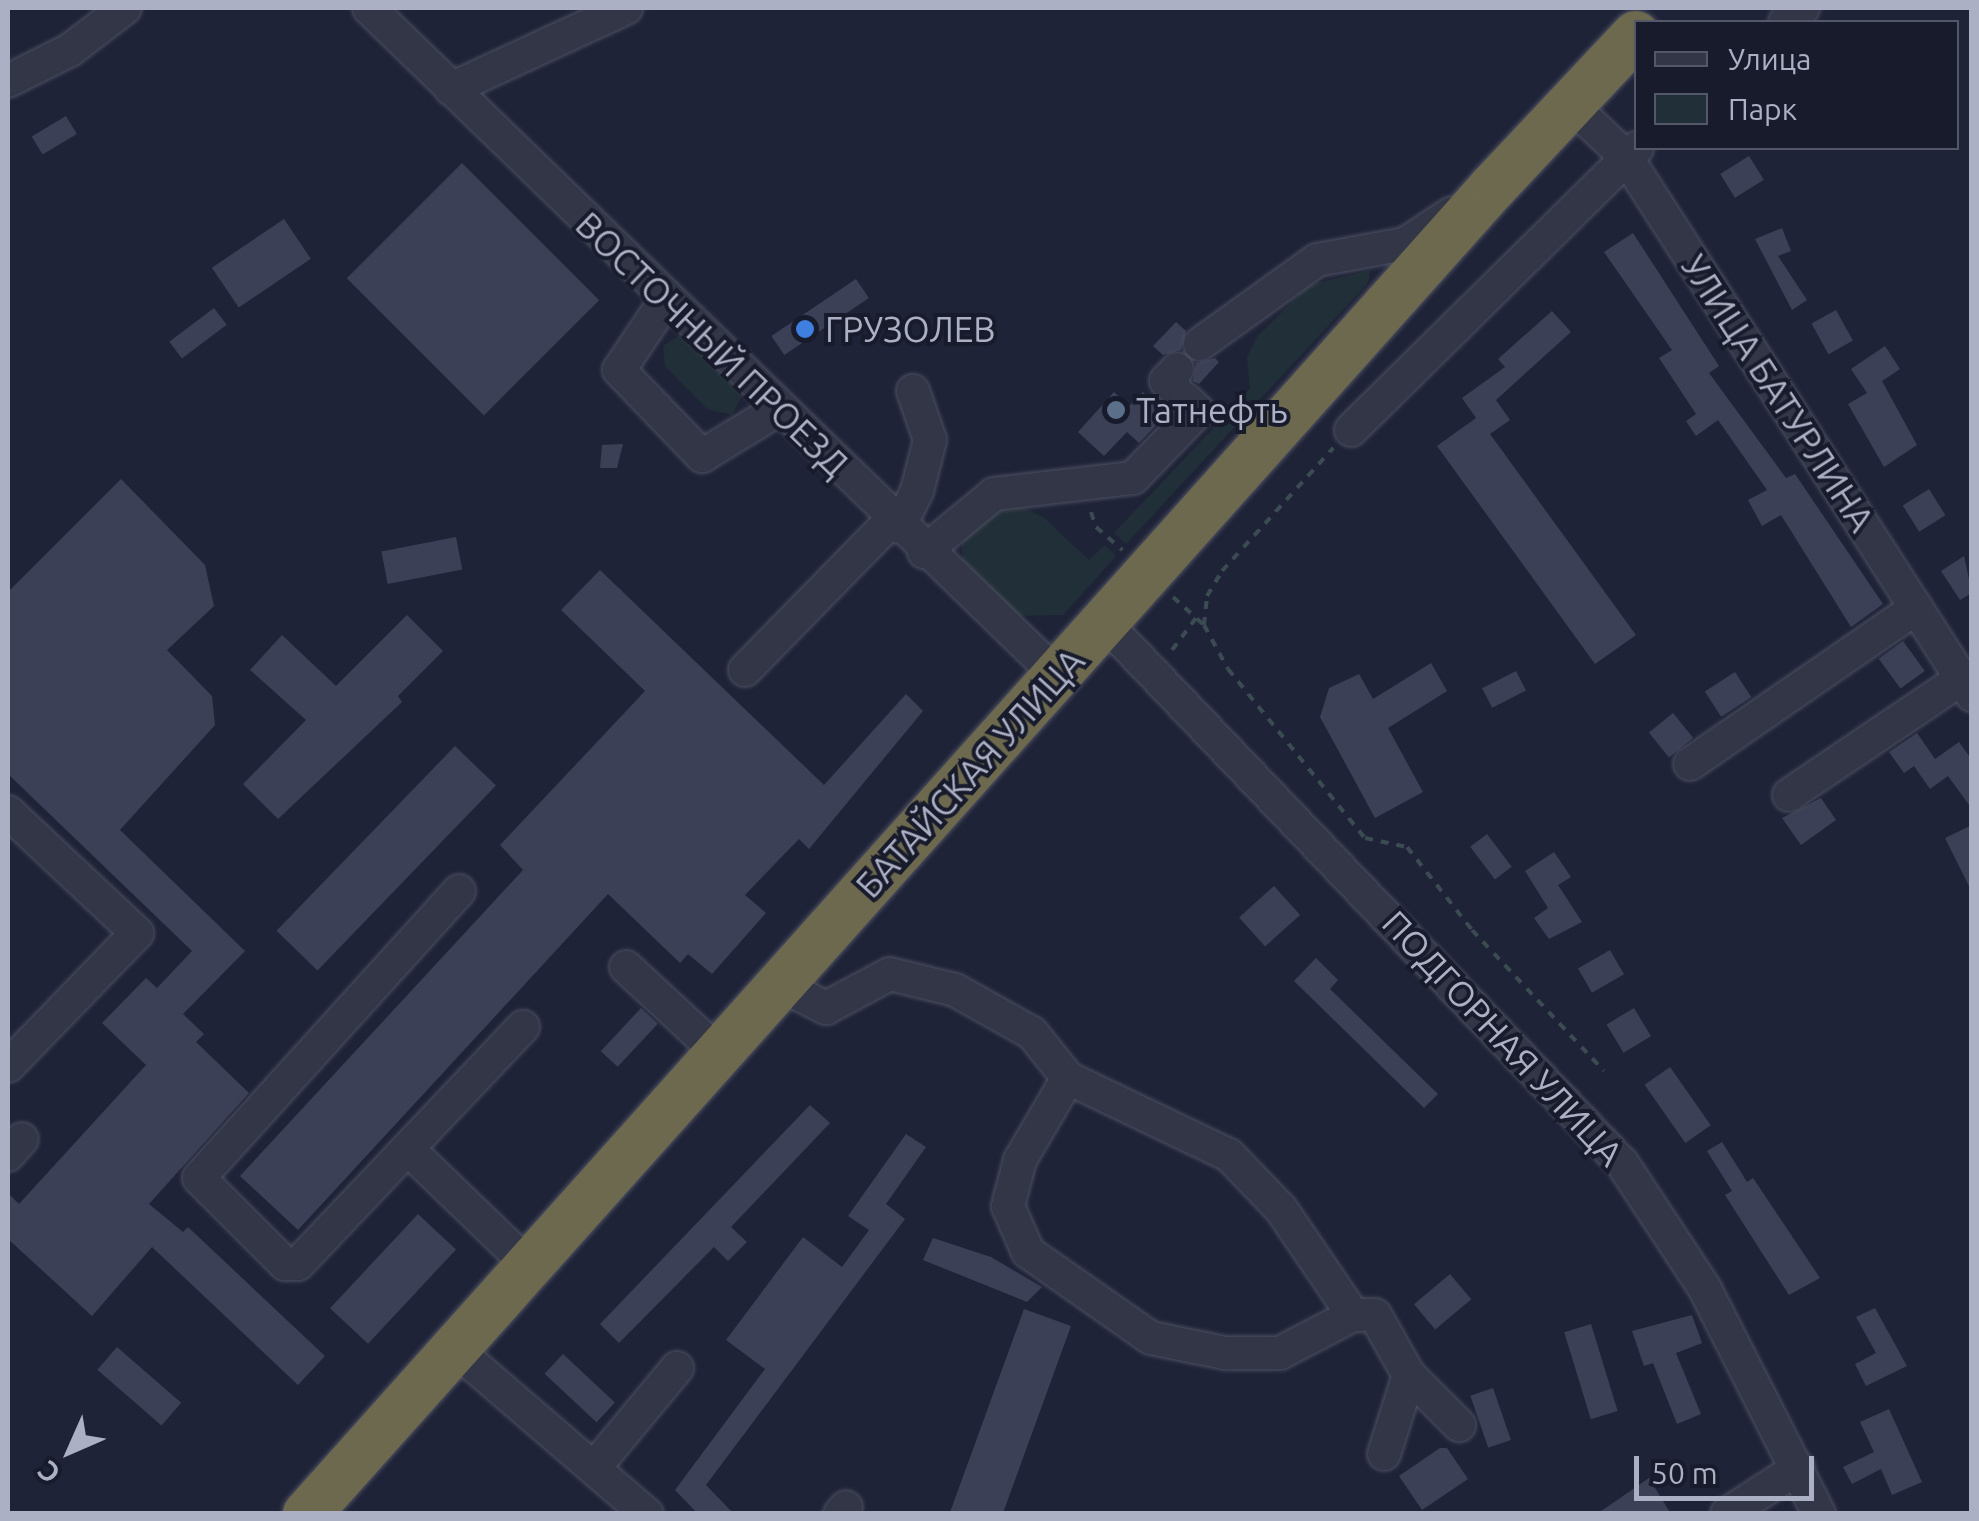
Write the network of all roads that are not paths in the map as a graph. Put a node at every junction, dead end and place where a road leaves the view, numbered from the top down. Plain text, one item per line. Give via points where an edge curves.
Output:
1 (125, 8) edge
2 (369, 8) edge
3 (626, 8) edge
4 (1634, 37) edge
5 (8, 80) edge
6 (451, 88) junction
7 (1570, 104) junction
8 (1632, 152) edge
9 (1494, 186) junction
10 (666, 300) junction
11 (913, 391) dead end
12 (778, 409) junction
13 (1351, 430) dead end
14 (895, 523) junction
15 (924, 552) junction
16 (1916, 608) junction
17 (1105, 623) junction
18 (744, 670) dead end
19 (1058, 676) junction
20 (1966, 687) edge
21 (1690, 764) dead end
22 (1789, 795) dead end
23 (8, 812) edge
24 (459, 891) dead end
25 (626, 967) dead end
26 (780, 985) junction
27 (523, 1027) dead end
28 (720, 1054) junction
29 (8, 1066) edge
30 (1068, 1078) junction
31 (408, 1148) junction
32 (530, 1266) junction
33 (1353, 1315) junction
34 (456, 1350) junction
35 (678, 1368) dead end
36 (1409, 1375) junction
37 (1459, 1425) dead end
38 (1384, 1454) dead end
39 (594, 1468) junction
40 (1798, 1468) junction
41 (307, 1514) edge
42 (647, 1514) edge
43 (1727, 1514) edge
44 (1820, 1514) edge

1 - 5 street via 70,50
2 - 6 street, ВОСТОЧНЫЙ ПРОЕЗД
3 - 6 street
4 - 7 highway, БАТАЙСКАЯ УЛИЦА
6 - 10 street, ВОСТОЧНЫЙ ПРОЕЗД
7 - 8 street, УЛИЦА БАТУРЛИНА
7 - 9 highway, БАТАЙСКАЯ УЛИЦА
8 - 13 street
8 - 16 street, УЛИЦА БАТУРЛИНА
9 - 15 street via 1405,244 1317,260 1184,375 1198,411 1132,478 994,494
9 - 17 highway, БАТАЙСКАЯ УЛИЦА
10 - 12 street, ВОСТОЧНЫЙ ПРОЕЗД
10 - 12 street via 619,370 702,456
11 - 14 street via 930,440 917,491
12 - 14 street, ВОСТОЧНЫЙ ПРОЕЗД
14 - 15 street, ВОСТОЧНЫЙ ПРОЕЗД
14 - 18 street
15 - 19 street, ВОСТОЧНЫЙ ПРОЕЗД
16 - 20 street, УЛИЦА БАТУРЛИНА
16 - 21 street
17 - 19 highway, БАТАЙСКАЯ УЛИЦА
17 - 40 street, ПОДГОРНАЯ УЛИЦА via 1622,1163 1705,1288
19 - 26 highway, БАТАЙСКАЯ УЛИЦА
20 - 22 street
23 - 29 street via 137,933
24 - 31 street via 199,1178 285,1264 298,1264
25 - 28 street
26 - 28 highway, БАТАЙСКАЯ УЛИЦА
26 - 30 street via 826,1008 890,974 955,990 1032,1032
27 - 31 street
28 - 32 highway, БАТАЙСКАЯ УЛИЦА
30 - 33 street via 1229,1156 1281,1209
30 - 33 street via 1020,1160 1008,1206 1028,1252 1151,1338 1226,1354 1280,1352
31 - 32 street
32 - 34 highway, БАТАЙСКАЯ УЛИЦА
33 - 36 street via 1375,1315
34 - 39 street
34 - 41 highway, БАТАЙСКАЯ УЛИЦА
35 - 39 street
36 - 37 street
36 - 38 street
39 - 42 street
40 - 43 street
40 - 44 street, ПОДГОРНАЯ УЛИЦА

